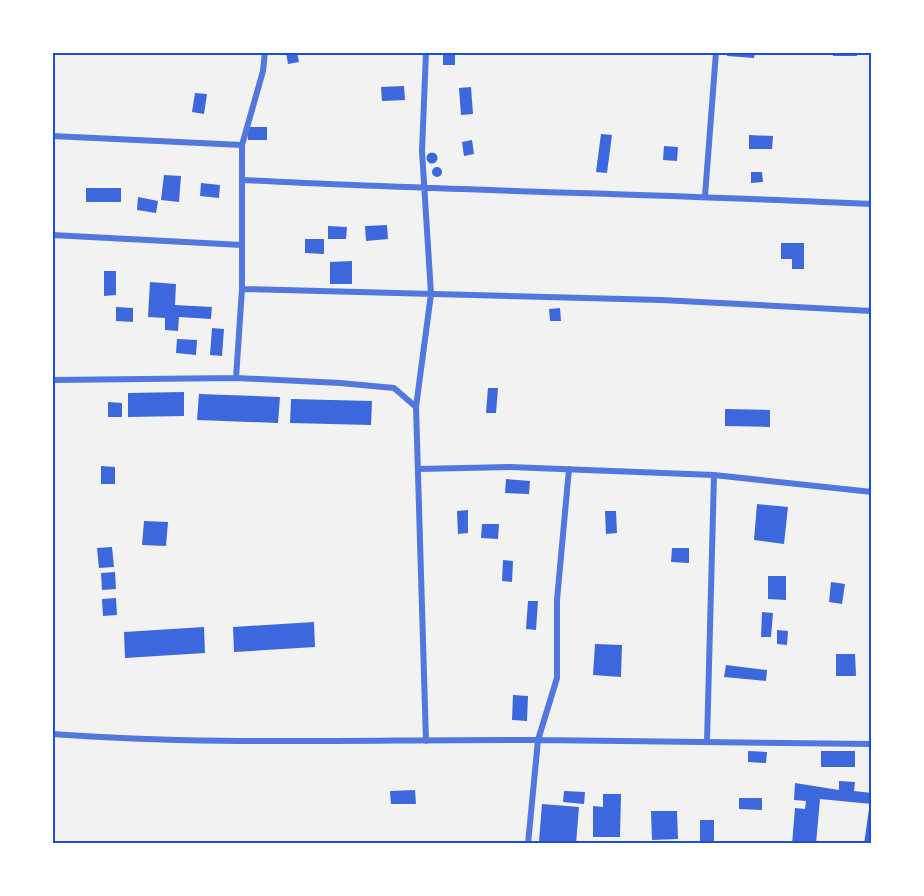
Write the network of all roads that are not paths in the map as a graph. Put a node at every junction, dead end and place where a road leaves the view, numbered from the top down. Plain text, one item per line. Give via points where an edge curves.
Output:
1 (265, 52) edge
2 (426, 52) edge
3 (716, 52) edge
4 (52, 136) edge
5 (242, 145) junction
6 (242, 180) junction
7 (424, 190) junction
8 (705, 196) junction
9 (872, 204) edge
10 (52, 235) edge
11 (242, 245) junction
12 (242, 289) junction
13 (431, 294) junction
14 (872, 311) edge
15 (236, 378) junction
16 (52, 380) edge
17 (416, 407) junction
18 (418, 469) junction
19 (569, 469) junction
20 (714, 475) junction
21 (872, 492) edge
22 (52, 734) edge
23 (538, 740) junction
24 (426, 741) junction
25 (707, 742) junction
26 (872, 744) edge
27 (528, 843) edge

1 - 5 street
2 - 7 street
3 - 8 street
4 - 5 street
5 - 6 street
6 - 7 street
6 - 11 street
7 - 8 street
7 - 13 street
8 - 9 street
10 - 11 street
11 - 12 street
12 - 13 street
12 - 15 street
13 - 14 street
13 - 17 street
15 - 16 street
15 - 17 street via 394,388
17 - 18 street
18 - 19 street
18 - 24 street
19 - 20 street
19 - 23 street via 557,600 557,678
20 - 21 street
20 - 25 street
22 - 24 street via 131,739
23 - 24 street
23 - 25 street
23 - 27 street
25 - 26 street

